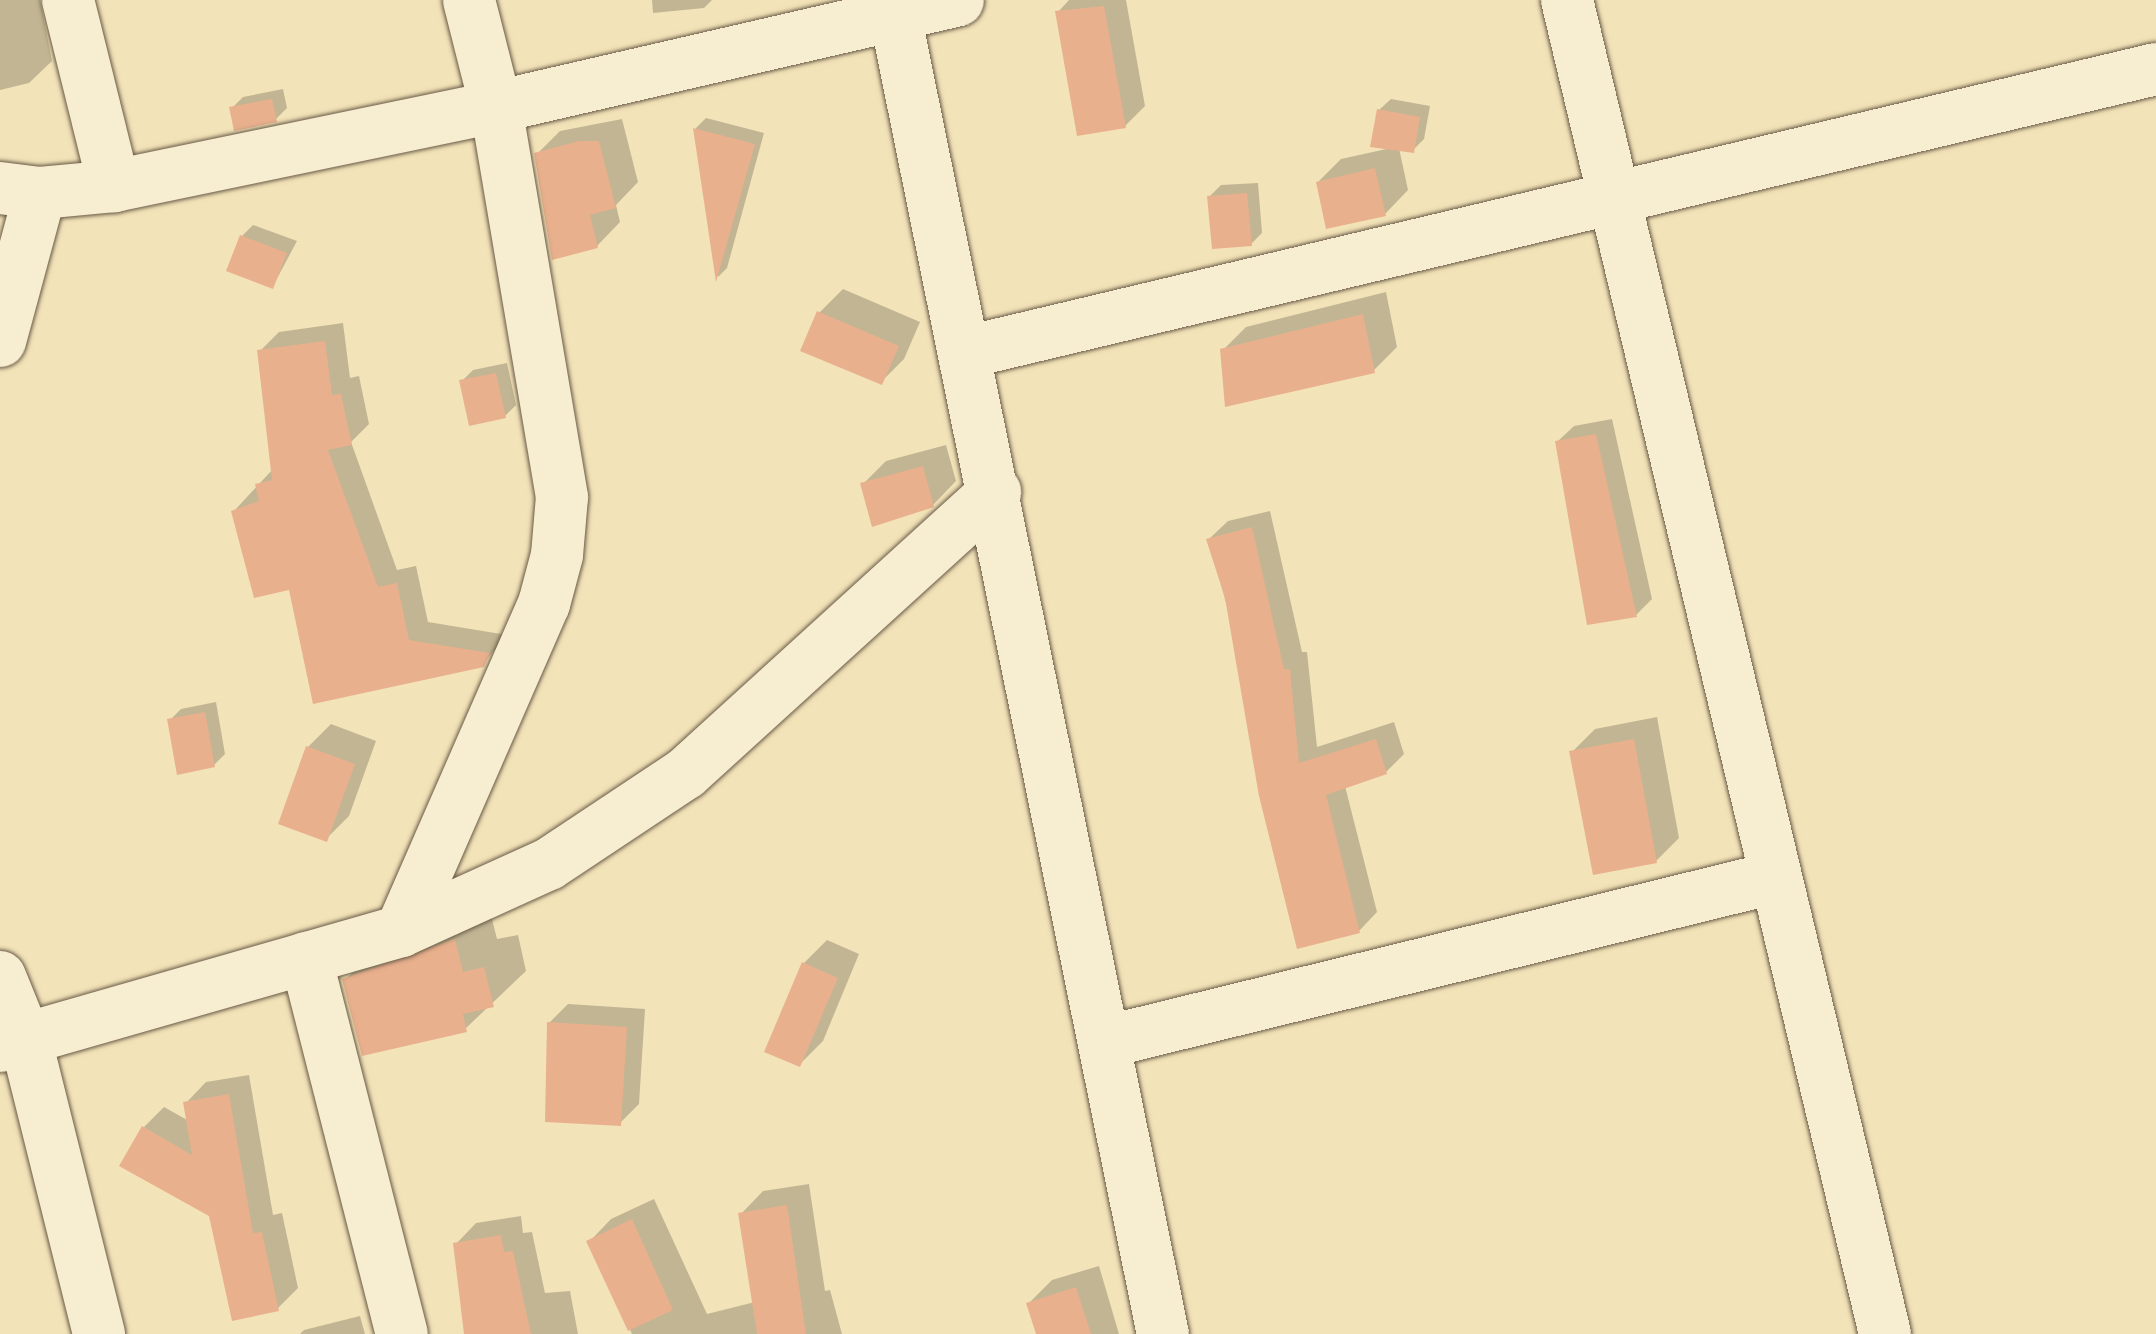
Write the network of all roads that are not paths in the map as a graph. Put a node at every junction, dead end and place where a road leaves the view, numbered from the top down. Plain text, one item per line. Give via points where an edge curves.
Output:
1 (68, 0) edge
2 (469, 0) edge
3 (958, 0) edge
4 (1567, 0) edge
5 (894, 7) edge
6 (2156, 69) edge
7 (496, 107) junction
8 (114, 186) junction
9 (20, 190) edge
10 (1609, 197) junction
11 (0, 340) edge
12 (966, 352) junction
13 (995, 492) junction
14 (1773, 878) junction
15 (401, 931) junction
16 (306, 958) junction
17 (0, 977) edge
18 (1105, 1042) junction
19 (13, 1044) edge
20 (100, 1334) edge
21 (402, 1334) edge
22 (1163, 1334) edge
23 (1885, 1334) edge

1 - 8 street
2 - 7 street
3 - 5 street
4 - 10 street
5 - 7 street
5 - 12 street
6 - 10 street
7 - 8 street
7 - 15 street via 562,497 558,555 544,604
8 - 9 street
9 - 11 street
10 - 12 street
10 - 14 street
12 - 13 street
13 - 15 street via 686,773 548,864
13 - 18 street
14 - 18 street
14 - 23 street
15 - 16 street
16 - 19 street
16 - 21 street
17 - 19 street
18 - 22 street
19 - 20 street

